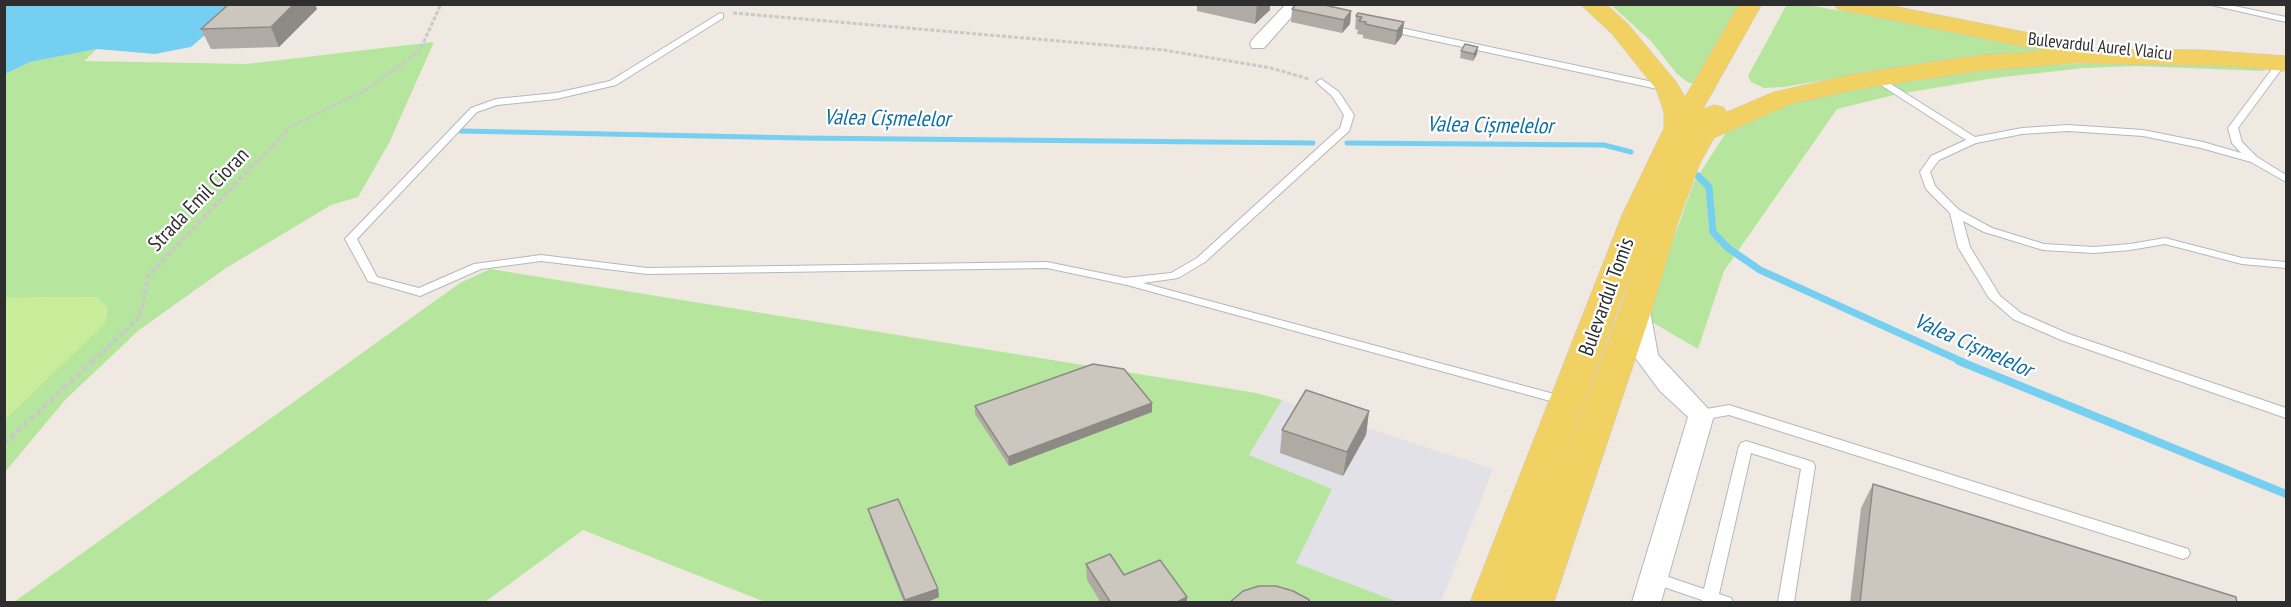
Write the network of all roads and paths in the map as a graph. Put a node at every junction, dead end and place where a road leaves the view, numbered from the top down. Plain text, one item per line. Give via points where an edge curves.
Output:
1 (441, 4) edge
2 (1295, 4) edge
3 (1591, 4) edge
4 (1751, 4) edge
5 (1774, 4) edge
6 (1845, 4) edge
7 (1884, 4) edge
8 (1909, 4) edge
9 (2211, 4) edge
10 (1932, 14) junction
11 (720, 16) joint
12 (2286, 20) edge
13 (1382, 27) edge
14 (1258, 44) dead end
15 (2224, 58) junction
16 (2285, 62) edge
17 (1875, 78) junction
18 (1321, 82) joint
19 (1668, 88) junction
20 (1689, 131) junction
21 (1972, 140) junction
22 (2254, 160) junction
23 (2286, 179) edge
24 (1955, 212) junction
25 (2286, 266) edge
26 (1125, 282) junction
27 (1639, 300) junction
28 (1569, 402) junction
29 (2286, 413) edge
30 (1701, 415) junction
31 (4, 444) edge
32 (2183, 553) dead end
33 (1650, 590) edge
34 (1715, 601) edge
35 (1491, 603) edge
36 (1533, 603) edge
37 (1786, 603) edge

1 - 31 path, Strada Emil Cioran via 420,50 368,88 290,127 148,276 140,317
2 - 14 street
3 - 19 main road via 1646,59
4 - 20 main road, Bulevardul Tomis via 1713,74
5 - 20 main road, Bulevardul Tomis
6 - 15 main road, Bulevardul Aurel Vlaicu via 2060,46
7 - 10 main road, Bulevardul Aurel Vlaicu
8 - 10 main road
9 - 12 lane
10 - 16 main road, Bulevardul Aurel Vlaicu via 2049,34
11 - 18 path via 743,13 1164,50 1271,68
11 - 26 lane via 613,83 556,96 496,102 474,110 351,239 372,279 420,292 478,266 541,258 647,271 1047,265
13 - 19 lane
15 - 16 main road, Bulevardul Aurel Vlaicu
15 - 17 main road via 2027,58
16 - 22 lane via 2233,128 2237,143
17 - 20 main road via 1783,98
17 - 21 lane
18 - 26 lane via 1336,94 1349,115 1345,129 1201,260 1174,276
19 - 20 main road
20 - 27 main road, Bulevardul Tomis
20 - 28 main road, Bulevardul Tomis via 1637,215
21 - 22 lane via 2068,128 2143,133
21 - 24 lane via 1935,158 1925,172 1930,187
22 - 23 lane
24 - 25 lane via 1988,230 2043,247 2094,250 2165,241 2242,261
24 - 29 lane via 1964,247 1995,298 2018,316 2065,337
26 - 28 lane
27 - 30 street via 1646,356 1669,386
27 - 36 main road, Bulevardul Tomis
28 - 35 main road, Bulevardul Tomis
30 - 32 lane via 1729,410
30 - 33 street
33 - 34 lane
34 - 37 lane via 1746,446 1808,466

